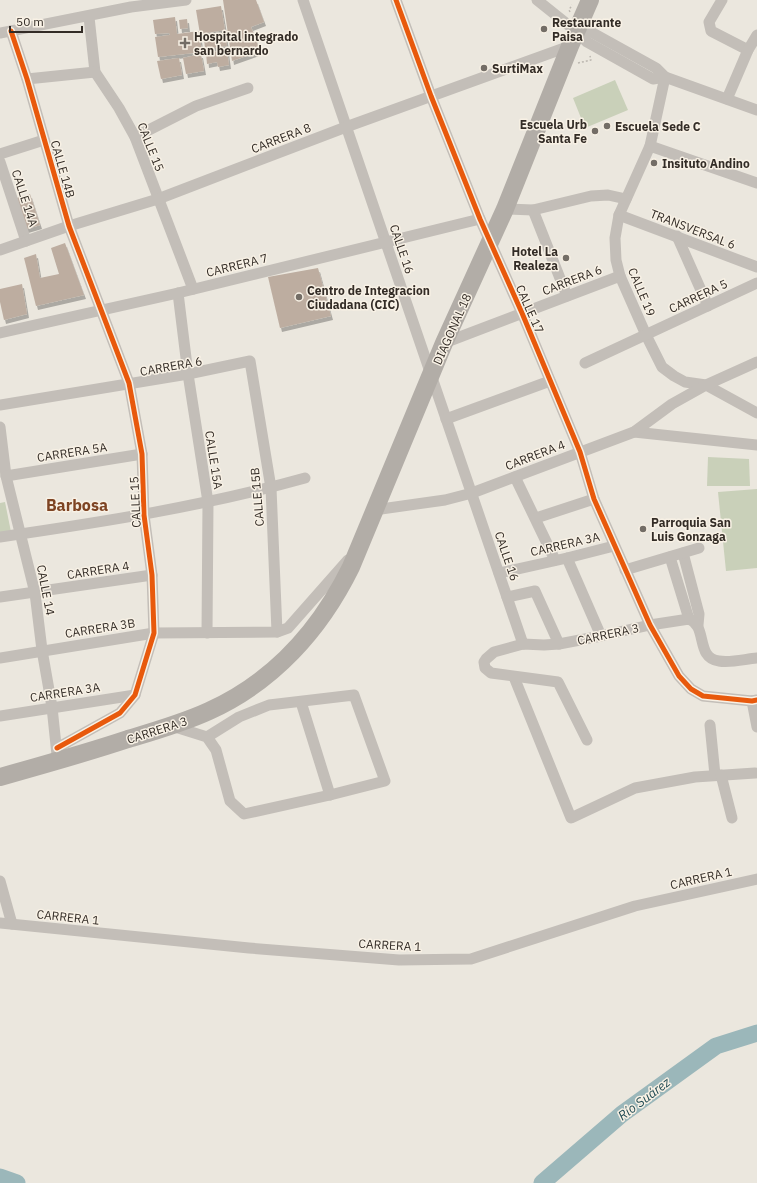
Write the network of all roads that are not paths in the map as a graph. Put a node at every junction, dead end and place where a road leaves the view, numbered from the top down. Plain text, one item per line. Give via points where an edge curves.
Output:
1 (186, 0) edge
2 (303, 0) edge
3 (396, 0) edge
4 (537, 0) edge
5 (590, 0) edge
6 (722, 0) edge
7 (132, 4) edge
8 (88, 17) junction
9 (11, 31) junction
10 (0, 33) edge
11 (757, 35) edge
12 (578, 40) junction
13 (748, 50) junction
14 (95, 72) junction
15 (665, 76) junction
16 (27, 79) junction
17 (248, 88) dead end
18 (431, 96) junction
19 (727, 99) junction
20 (757, 110) edge
21 (346, 127) junction
22 (135, 137) junction
23 (44, 140) junction
24 (650, 146) junction
25 (0, 154) edge
26 (0, 162) edge
27 (3, 179) edge
28 (757, 183) edge
29 (626, 198) junction
30 (158, 199) junction
31 (505, 209) junction
32 (533, 210) junction
33 (619, 214) junction
34 (480, 219) junction
35 (70, 226) junction
36 (677, 236) junction
37 (26, 241) junction
38 (386, 243) junction
39 (490, 244) junction
40 (0, 250) edge
41 (757, 267) edge
42 (620, 276) junction
43 (757, 284) edge
44 (194, 289) junction
45 (178, 293) junction
46 (567, 296) junction
47 (708, 306) junction
48 (102, 310) junction
49 (522, 314) junction
50 (0, 333) edge
51 (646, 334) junction
52 (444, 343) junction
53 (250, 361) joint
54 (585, 362) dead end
55 (757, 362) edge
56 (188, 374) junction
57 (432, 376) junction
58 (550, 380) junction
59 (129, 383) junction
60 (706, 385) junction
61 (0, 405) edge
62 (757, 413) edge
63 (446, 419) junction
64 (0, 427) edge
65 (634, 432) junction
66 (757, 444) edge
67 (580, 452) junction
68 (142, 454) junction
69 (6, 476) junction
70 (515, 477) junction
71 (305, 478) dead end
72 (271, 488) junction
73 (472, 493) junction
74 (594, 499) junction
75 (208, 502) junction
76 (374, 510) junction
77 (144, 515) junction
78 (536, 518) junction
79 (21, 534) junction
80 (0, 536) edge
81 (614, 546) junction
82 (359, 548) junction
83 (699, 548) dead end
84 (683, 553) junction
85 (670, 557) junction
86 (567, 558) junction
87 (555, 560) junction
88 (625, 570) junction
89 (499, 573) junction
90 (152, 575) junction
91 (35, 593) junction
92 (0, 597) edge
93 (507, 597) junction
94 (693, 621) junction
95 (650, 624) junction
96 (277, 632) junction
97 (154, 633) junction
98 (207, 633) junction
99 (601, 636) junction
100 (523, 644) junction
101 (558, 644) junction
102 (297, 648) joint
103 (42, 650) junction
104 (0, 658) edge
105 (757, 658) edge
106 (514, 677) junction
107 (135, 695) junction
108 (755, 701) edge
109 (301, 702) junction
110 (52, 707) junction
111 (0, 716) edge
112 (710, 724) dead end
113 (172, 726) junction
114 (757, 727) edge
115 (207, 737) junction
116 (587, 740) dead end
117 (57, 754) junction
118 (718, 775) junction
119 (756, 775) edge
120 (1, 778) edge
121 (330, 795) junction
122 (732, 818) dead end
123 (757, 879) edge
124 (0, 881) edge
125 (0, 923) edge
126 (12, 924) junction

1 - 7 street
2 - 21 street, CALLE 16
3 - 18 street, CALLE 17
4 - 12 street
5 - 12 main road, DIAGONAL 18
6 - 13 street via 709,22 711,31
7 - 8 street
8 - 9 street
8 - 14 street, CALLE 15
9 - 10 street
9 - 16 street, CALLE 14B
11 - 13 street
12 - 15 street via 591,32 656,68
12 - 18 street, CARRERA 8
12 - 31 main road, DIAGONAL 18
13 - 19 street
14 - 16 street
14 - 22 street, CALLE 15
15 - 19 street
15 - 24 street, CALLE 19
16 - 23 street, CALLE 14B
17 - 22 street via 196,106
18 - 21 street, CARRERA 8
18 - 34 street, CALLE 17
19 - 20 street
21 - 30 street, CARRERA 8
21 - 38 street, CALLE 16
22 - 30 street, CALLE 15
23 - 25 street
23 - 35 street, CALLE 14B
24 - 28 street
24 - 29 street, CALLE 19
26 - 27 street, CALLE 14A
27 - 37 street, CALLE 14A
29 - 32 street via 591,196
29 - 33 street, CALLE 19
30 - 35 street, CARRERA 8
30 - 44 street, CALLE 15
31 - 32 street
31 - 39 main road, DIAGONAL 18
32 - 46 street
33 - 36 street, TRANSVERSAL 6
33 - 42 street, CALLE 19 via 615,238
34 - 38 street, CARRERA 7
34 - 39 street, CALLE 17
35 - 37 street, CARRERA 8
35 - 48 street, CALLE 14B
36 - 41 street, TRANSVERSAL 6
36 - 47 street
37 - 40 street, CARRERA 8
38 - 44 street, CARRERA 7
38 - 57 street, CALLE 16
39 - 49 street, CALLE 17
39 - 52 main road, DIAGONAL 18
42 - 46 street, CARRERA 6
42 - 51 street, CALLE 19
43 - 47 street, CARRERA 5
44 - 45 street, CARRERA 7
45 - 48 street, CARRERA 7
45 - 56 street, CALLE 15A
46 - 49 street, CARRERA 6
47 - 51 street, CARRERA 5
48 - 50 street, CARRERA 7
48 - 59 street, CALLE 15
49 - 52 street, CARRERA 6
49 - 58 street, CALLE 17
51 - 54 street, CARRERA 5
51 - 60 street, CALLE 19 via 662,367 685,382
52 - 57 main road, DIAGONAL 18
53 - 56 street, CARRERA 6
53 - 72 street, CALLE 15B
55 - 60 street, CARRERA 4
56 - 59 street, CARRERA 6
56 - 75 street, CALLE 15A
57 - 63 street, CALLE 16
57 - 76 main road, DIAGONAL 18
58 - 63 street
58 - 67 street, CALLE 17
59 - 61 street, CARRERA 6
59 - 68 street, CALLE 15
60 - 62 street, CALLE 19
60 - 65 street, CARRERA 4 via 672,404
63 - 73 street, CALLE 16
64 - 69 street, CALLE 14
65 - 66 street
65 - 67 street, CARRERA 4
67 - 70 street, CARRERA 4
67 - 74 street, CALLE 17
68 - 69 street, CARRERA 5A
68 - 77 street, CALLE 15
69 - 79 street, CALLE 14
70 - 73 street, CARRERA 4
70 - 78 street
71 - 72 street
72 - 75 street
72 - 96 street, CALLE 15B
73 - 76 street, CARRERA 4 via 445,500
73 - 89 street, CALLE 16
74 - 78 street
74 - 81 street, CALLE 17
75 - 77 street
75 - 98 street, CALLE 15A
76 - 82 main road, DIAGONAL 18
77 - 79 street
77 - 90 street, CALLE 15
78 - 87 street
79 - 80 street
79 - 91 street, CALLE 14
81 - 86 street, CARRERA 3A
81 - 88 street, CALLE 17
82 - 96 street via 288,628
82 - 102 main road, DIAGONAL 18 via 342,586 320,620
83 - 84 street
84 - 85 street
84 - 94 street via 699,614
85 - 88 street
85 - 94 street
86 - 87 street, CARRERA 3A
86 - 99 street
87 - 89 street, CARRERA 3A
88 - 95 street, CALLE 17
89 - 93 street, CALLE 16
90 - 91 street, CARRERA 4
90 - 97 street, CALLE 15
91 - 92 street, CARRERA 4
91 - 103 street, CALLE 14
93 - 100 street, CALLE 16
93 - 101 street via 535,591
94 - 95 street, CARRERA 3
94 - 105 street via 705,651 712,659 726,662
95 - 99 street, CARRERA 3
95 - 108 street, CALLE 17 via 679,676 691,689 703,696
96 - 98 street, CARRERA 3B
97 - 98 street, CARRERA 3B
97 - 103 street, CARRERA 3B
97 - 107 street, CALLE 15
99 - 101 street, CARRERA 3
100 - 101 street, CARRERA 3
100 - 106 street via 494,652 484,662 485,668 491,673
102 - 113 main road, CARRERA 3 via 246,691 210,711
103 - 104 street, CARRERA 3B
103 - 110 street, CALLE 14
106 - 116 street via 558,682
106 - 118 street via 572,818 635,788
107 - 110 street, CARRERA 3A
107 - 117 street via 120,713
108 - 114 street
109 - 115 street via 268,705 238,717
109 - 121 street
109 - 121 street via 354,695 384,781
110 - 111 street, CARRERA 3A
110 - 117 street, CALLE 14
112 - 118 street
113 - 115 street
113 - 117 main road, CARRERA 3
115 - 121 street via 216,750 230,801 244,814
117 - 120 main road, CARRERA 3
118 - 119 street
118 - 122 street
123 - 126 street, CARRERA 1 via 635,906 471,959 399,960
124 - 126 street
125 - 126 street, CARRERA 1

